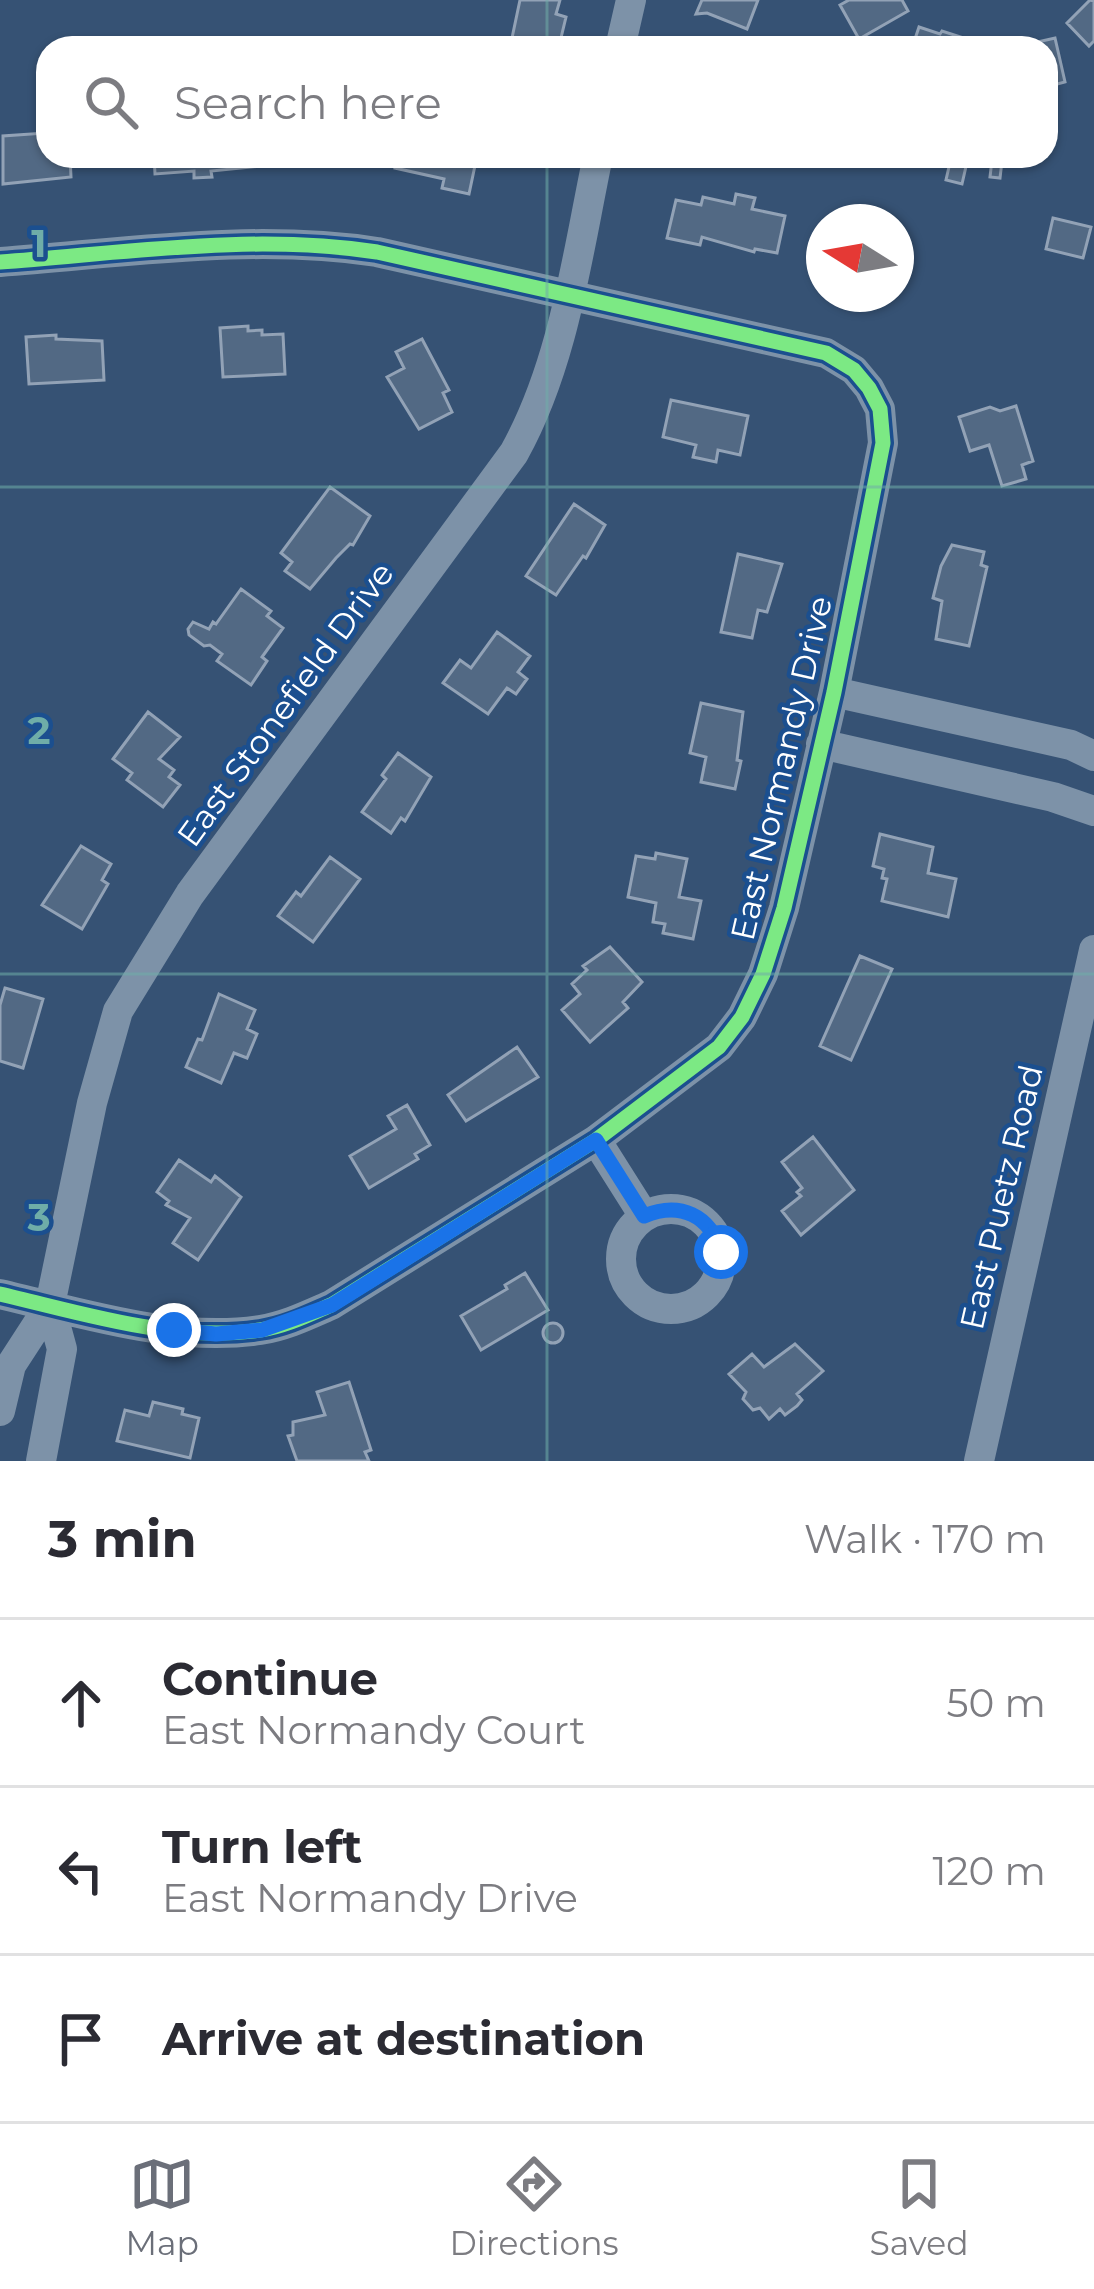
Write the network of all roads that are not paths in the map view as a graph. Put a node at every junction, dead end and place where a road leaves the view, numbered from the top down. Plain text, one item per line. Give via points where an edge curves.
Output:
1 (631, 0) edge
2 (623, 36) edge
3 (595, 168) edge
4 (0, 262) edge
5 (569, 295) junction
6 (834, 692) junction
7 (820, 744) junction
8 (1094, 756) edge
9 (1094, 811) edge
10 (1094, 950) edge
11 (596, 1140) junction
12 (644, 1216) dead end
13 (0, 1294) edge
14 (50, 1305) junction
15 (0, 1411) edge
16 (41, 1461) edge
17 (979, 1461) edge

1 - 2 street
3 - 5 street, East Stonefield Drive
4 - 5 street via 232,245 343,247
5 - 6 street, East Normandy Drive via 802,345 842,361 869,388 883,443
5 - 14 street, East Stonefield Drive via 538,410 514,453 190,895 118,1011
6 - 7 street, East Normandy Drive
6 - 8 street
7 - 9 street
7 - 11 street, East Normandy Drive via 784,908 742,1017 718,1047
10 - 17 street, East Puetz Road
11 - 12 street
11 - 14 street, East Normandy Drive via 293,1322 216,1334
13 - 14 street, East Normandy Drive
14 - 15 street, East Stonefield Drive via 10,1365
14 - 16 street, East Stonefield Drive via 62,1349

